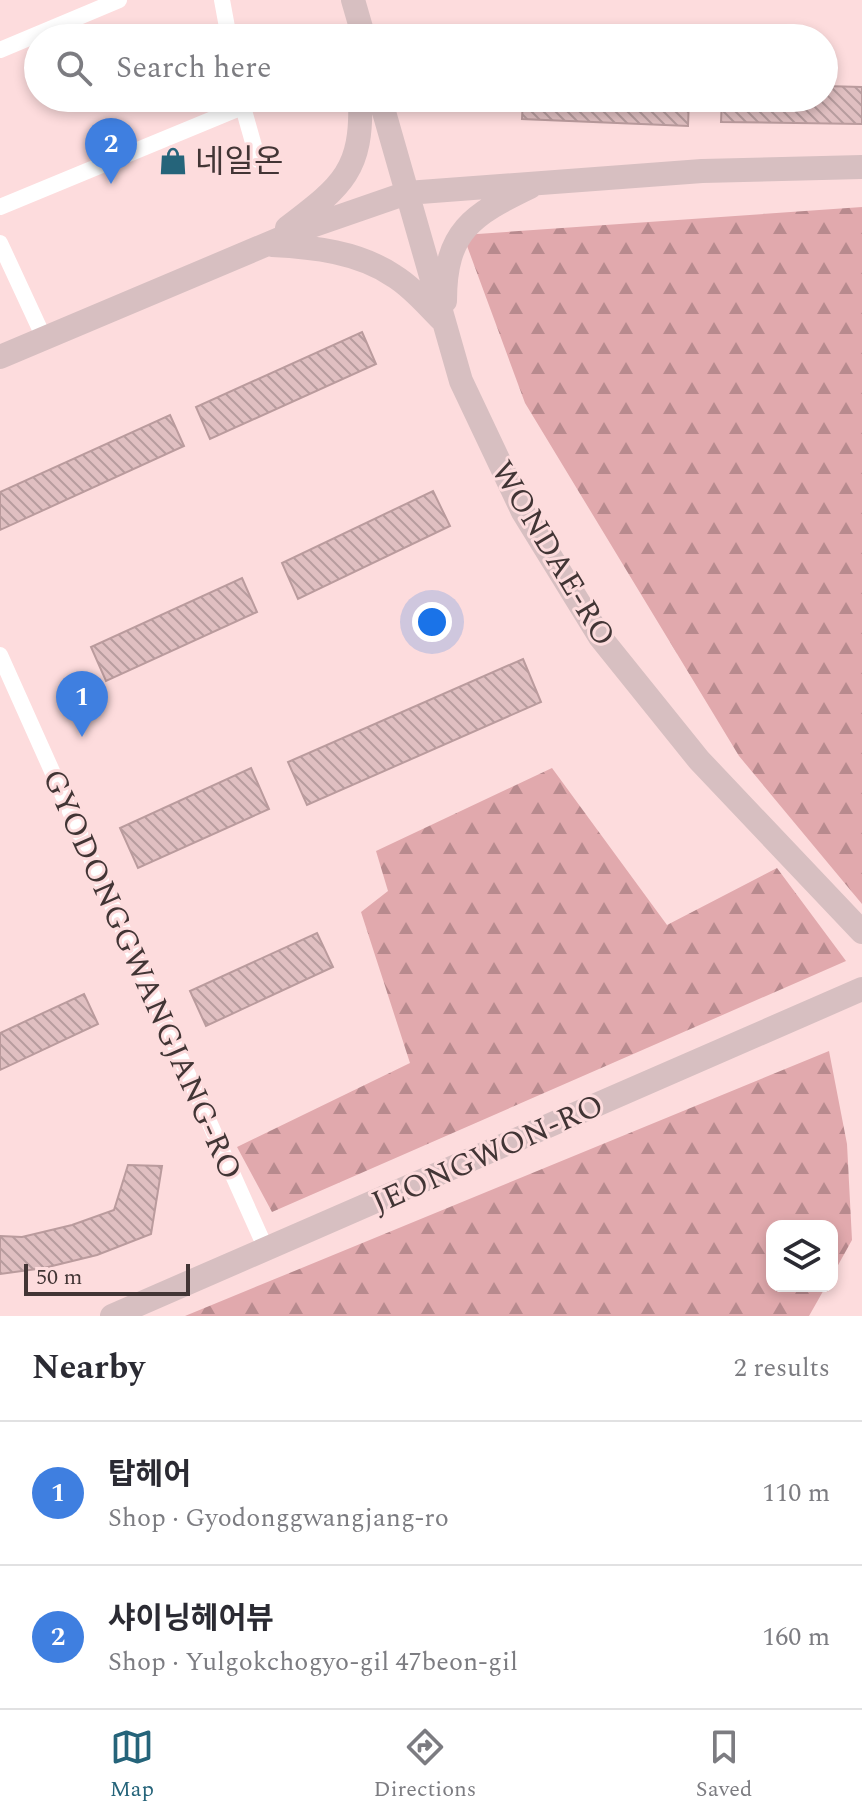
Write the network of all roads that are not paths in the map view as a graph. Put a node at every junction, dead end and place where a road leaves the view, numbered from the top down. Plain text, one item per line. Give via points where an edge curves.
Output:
1 (119, 0) edge
2 (222, 0) edge
3 (353, 0) edge
4 (62, 24) edge
5 (226, 24) edge
6 (355, 24) edge
7 (360, 24) edge
8 (24, 40) edge
9 (0, 50) edge
10 (218, 112) edge
11 (244, 112) edge
12 (360, 112) edge
13 (384, 112) edge
14 (258, 160) dead end
15 (862, 167) edge
16 (543, 181) junction
17 (407, 193) junction
18 (0, 207) edge
19 (0, 243) edge
20 (266, 244) junction
21 (445, 324) junction
22 (44, 338) junction
23 (0, 357) edge
24 (0, 655) edge
25 (862, 932) edge
26 (862, 989) edge
27 (266, 1249) junction
28 (112, 1316) edge

1 - 4 street
2 - 5 street
3 - 6 street
3 - 7 street
8 - 9 street
10 - 18 street
11 - 14 street
12 - 20 street via 356,157 347,175
13 - 17 street, WONDAE-RO
15 - 16 street
16 - 17 street
16 - 21 street via 487,210 458,237 445,274
17 - 20 street
17 - 21 street, WONDAE-RO
19 - 22 street
20 - 21 street via 338,253 392,274
20 - 22 street
21 - 25 street, WONDAE-RO via 461,381 523,512 600,637 699,760
22 - 23 street
24 - 27 street, GYODONGGWANGJANG-RO
26 - 27 street, JEONGWON-RO
27 - 28 street, JEONGWON-RO

